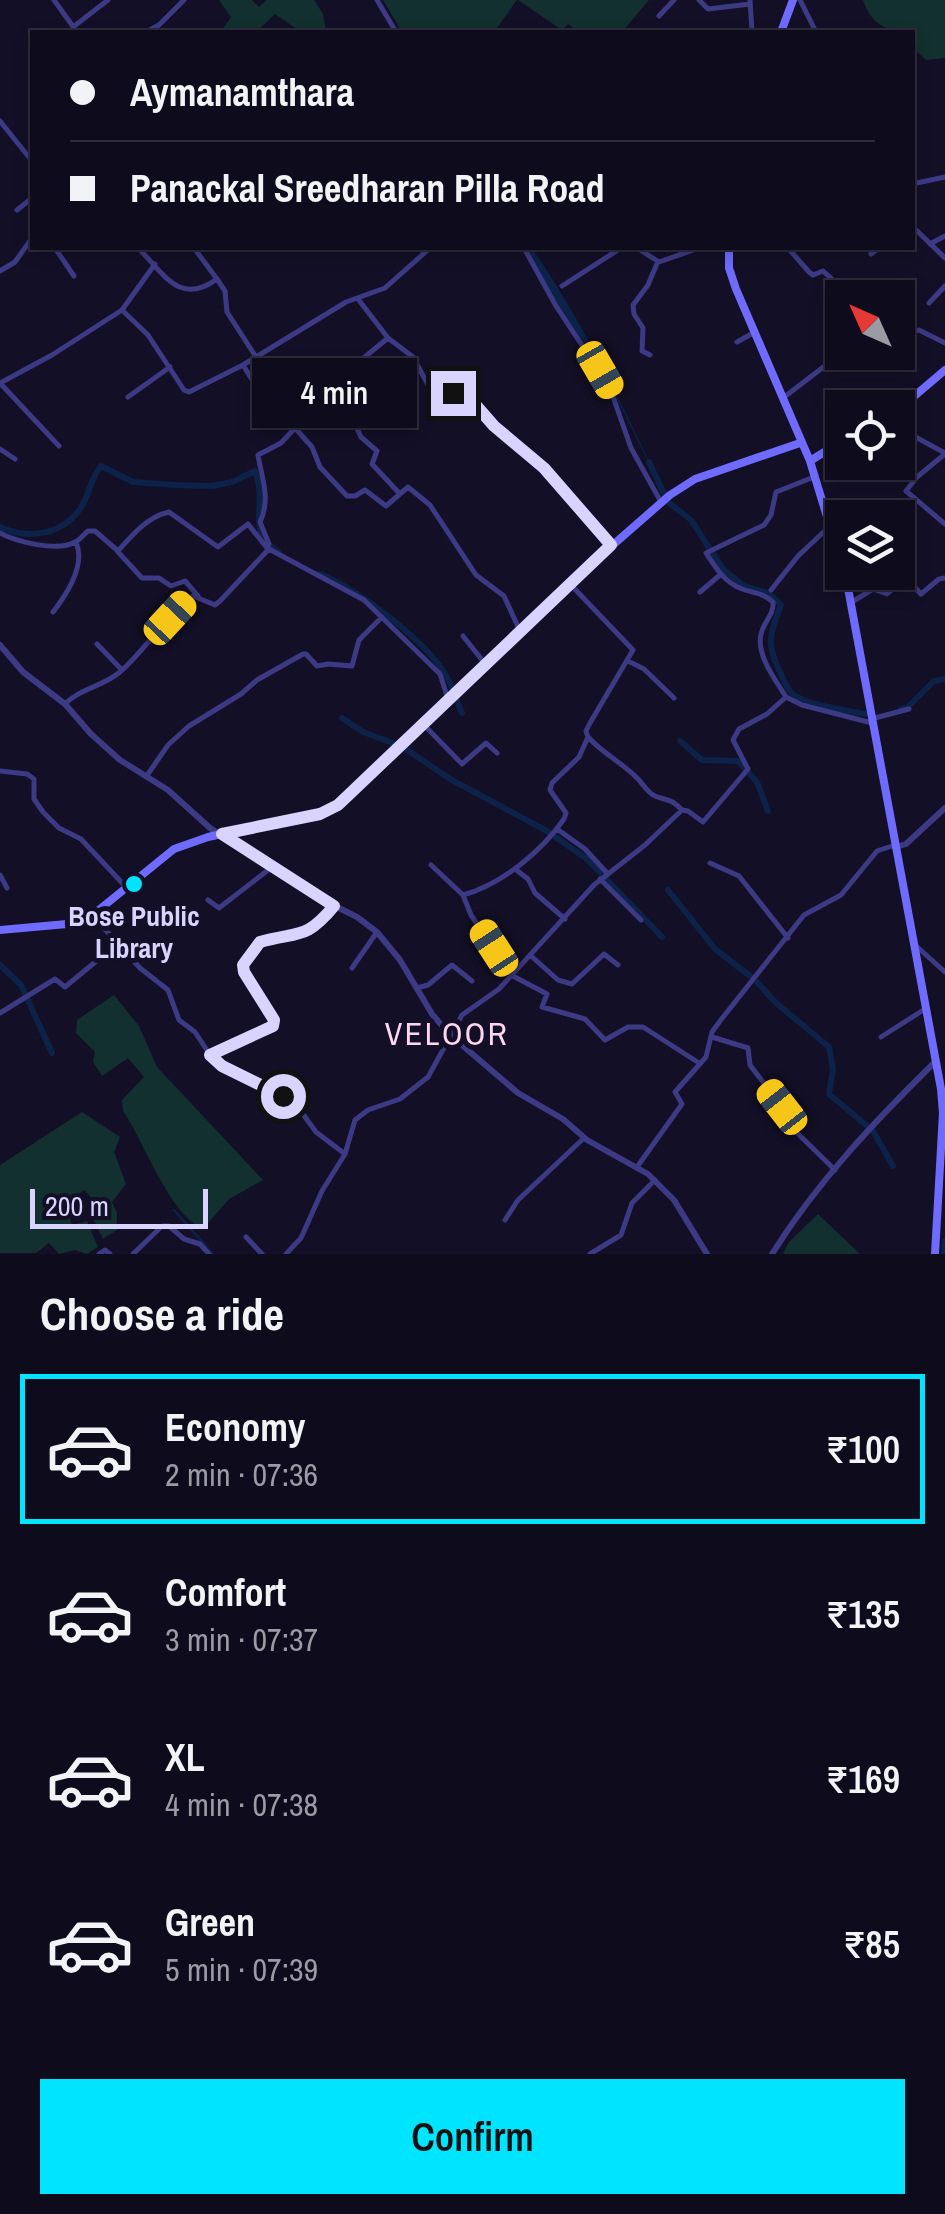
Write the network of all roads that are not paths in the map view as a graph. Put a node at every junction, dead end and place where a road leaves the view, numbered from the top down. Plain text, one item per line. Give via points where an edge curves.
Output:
1 (54, 0) edge
2 (108, 0) edge
3 (184, 0) edge
4 (378, 0) edge
5 (674, 0) edge
6 (699, 0) edge
7 (796, 0) edge
8 (750, 2) edge
9 (660, 16) dead end
10 (74, 30) edge
11 (150, 30) edge
12 (395, 30) edge
13 (752, 30) edge
14 (782, 30) edge
15 (815, 30) edge
16 (0, 121) edge
17 (30, 158) edge
18 (945, 177) edge
19 (915, 183) edge
20 (30, 200) edge
21 (17, 210) dead end
22 (915, 229) edge
23 (945, 236) edge
24 (30, 241) edge
25 (930, 244) junction
26 (56, 250) edge
27 (140, 250) edge
28 (195, 250) edge
29 (428, 250) edge
30 (525, 250) edge
31 (618, 250) edge
32 (640, 250) edge
33 (693, 250) edge
34 (729, 250) edge
35 (790, 250) edge
36 (877, 250) edge
37 (871, 254) dead end
38 (945, 258) edge
39 (658, 261) junction
40 (155, 264) junction
41 (0, 271) edge
42 (74, 276) dead end
43 (217, 280) junction
44 (834, 280) edge
45 (562, 286) dead end
46 (945, 286) edge
47 (357, 299) junction
48 (930, 303) dead end
49 (122, 310) junction
50 (755, 332) junction
51 (915, 333) edge
52 (388, 338) junction
53 (737, 342) dead end
54 (945, 343) edge
55 (650, 355) dead end
56 (256, 357) junction
57 (243, 365) junction
58 (825, 366) edge
59 (170, 368) junction
60 (945, 370) edge
61 (0, 383) edge
62 (915, 396) edge
63 (128, 397) dead end
64 (783, 398) junction
65 (295, 428) junction
66 (915, 437) edge
67 (800, 443) junction
68 (59, 446) dead end
69 (0, 449) edge
70 (825, 452) edge
71 (945, 453) edge
72 (16, 459) dead end
73 (810, 461) junction
74 (814, 478) junction
75 (400, 494) junction
76 (665, 499) junction
77 (825, 511) edge
78 (945, 524) edge
79 (825, 531) edge
80 (0, 532) edge
81 (76, 542) junction
82 (611, 545) junction
83 (268, 547) junction
84 (118, 551) junction
85 (720, 574) junction
86 (945, 578) edge
87 (569, 583) junction
88 (772, 590) dead end
89 (849, 590) edge
90 (700, 592) dead end
91 (198, 596) junction
92 (852, 602) junction
93 (53, 612) dead end
94 (382, 617) junction
95 (520, 631) junction
96 (463, 636) dead end
97 (97, 644) dead end
98 (0, 645) edge
99 (628, 661) junction
100 (486, 665) junction
101 (122, 670) junction
102 (453, 697) junction
103 (786, 697) junction
104 (674, 698) dead end
105 (65, 704) junction
106 (910, 710) dead end
107 (871, 717) junction
108 (424, 724) junction
109 (588, 737) junction
110 (498, 753) dead end
111 (0, 771) edge
112 (146, 777) junction
113 (945, 808) edge
114 (682, 810) junction
115 (553, 832) junction
116 (222, 834) junction
117 (895, 846) junction
118 (710, 864) dead end
119 (430, 865) dead end
120 (272, 867) junction
121 (514, 869) junction
122 (607, 874) junction
123 (0, 875) edge
124 (600, 880) junction
125 (125, 886) junction
126 (7, 888) dead end
127 (464, 896) junction
128 (208, 900) dead end
129 (334, 906) junction
130 (92, 914) junction
131 (565, 919) junction
132 (642, 920) dead end
133 (0, 930) edge
134 (377, 932) junction
135 (788, 938) junction
136 (912, 942) junction
137 (117, 944) junction
138 (530, 955) junction
139 (618, 965) dead end
140 (352, 968) dead end
141 (943, 970) edge
142 (511, 975) junction
143 (472, 981) dead end
144 (418, 988) junction
145 (925, 1009) junction
146 (0, 1014) edge
147 (449, 1034) junction
148 (712, 1037) junction
149 (881, 1037) dead end
150 (210, 1055) junction
151 (935, 1062) junction
152 (699, 1063) junction
153 (584, 1138) junction
154 (940, 1144) junction
155 (344, 1154) junction
156 (945, 1157) edge
157 (637, 1166) junction
158 (835, 1170) junction
159 (655, 1180) junction
160 (505, 1220) dead end
161 (246, 1237) dead end
162 (99, 1254) edge
163 (110, 1254) edge
164 (133, 1254) edge
165 (209, 1254) edge
166 (262, 1254) edge
167 (286, 1254) edge
168 (590, 1254) edge
169 (707, 1254) edge
170 (772, 1254) edge
171 (935, 1254) edge

1 - 10 street
2 - 10 street
3 - 11 street
4 - 12 street
5 - 9 street
6 - 8 street via 708,9
7 - 14 main road
7 - 15 street
8 - 13 street
16 - 17 street
18 - 19 street
20 - 21 street
22 - 25 street
23 - 25 street
24 - 41 street
25 - 38 street
26 - 42 street
27 - 40 street
28 - 43 street
29 - 47 street via 385,288
30 - 76 street via 610,388 632,448
31 - 45 street
32 - 39 street
33 - 39 street
34 - 50 main road via 729,268
35 - 44 street via 813,275 823,270
36 - 37 street
39 - 55 street via 633,305 642,351
40 - 43 street via 183,290
40 - 49 street
43 - 56 street via 232,321
46 - 48 street
47 - 52 street
47 - 56 street
49 - 59 street
49 - 61 street
50 - 53 street
50 - 64 main road
51 - 54 street
52 - 75 street via 340,384 355,402 350,413 361,437 377,451 374,469
52 - 82 street via 413,358 433,393 466,394 544,468
56 - 57 street
57 - 59 street via 190,392
57 - 65 street via 259,391 285,408
58 - 64 street
59 - 63 street
60 - 62 main road
61 - 68 street
64 - 67 main road
65 - 75 street via 347,496 366,490 389,506
65 - 83 street via 258,455 266,488 260,522
66 - 71 street
67 - 73 main road
67 - 76 main road via 695,479
69 - 72 street
70 - 73 main road
71 - 78 street via 906,488
73 - 74 main road
74 - 77 main road
74 - 85 street via 776,492 768,520 706,553
75 - 95 street via 412,487 430,505 476,575 510,604
76 - 82 main road
79 - 88 street
80 - 81 street via 30,544
81 - 84 street via 95,532
81 - 93 street via 78,562
82 - 87 main road
83 - 84 street via 248,524 218,547 169,512 140,527
83 - 91 street via 215,605
83 - 94 street via 356,594
84 - 91 street via 142,578 171,586 185,581
85 - 90 street
85 - 103 street via 772,602 760,646
86 - 92 street via 921,594 905,577 887,594 874,589
87 - 95 main road
87 - 99 street via 633,650
89 - 92 main road
91 - 101 street
92 - 107 main road
94 - 102 street via 440,674
94 - 112 street via 358,640 352,666 317,666 302,654 189,726
95 - 100 main road
96 - 100 street
97 - 101 street
98 - 105 street
99 - 104 street
99 - 109 street
100 - 102 main road
101 - 105 street
102 - 108 main road
103 - 107 street
103 - 114 street via 735,734 748,769 708,820
105 - 112 street
106 - 107 street
107 - 117 main road
108 - 110 street via 462,764 486,743
108 - 116 main road via 329,811
109 - 114 street via 648,791
109 - 115 street via 579,757 552,783 566,813
111 - 125 street via 34,779 34,799 43,812 81,839
112 - 116 street
113 - 117 street via 906,844
114 - 122 street
115 - 121 street
115 - 122 street via 585,849
116 - 120 street
116 - 125 main road via 171,850
117 - 135 street via 877,851 841,895 804,915
117 - 136 main road
118 - 135 street via 739,876
119 - 127 street
120 - 128 street via 219,908
120 - 129 street
121 - 127 street
121 - 131 street
122 - 124 street
123 - 126 street
124 - 131 street
124 - 132 street
125 - 130 main road
127 - 142 street
129 - 134 street
129 - 150 street via 300,934 260,942 249,955 244,972 273,1026
130 - 133 main road via 72,924
130 - 137 street
131 - 138 street
134 - 140 street
134 - 144 street
135 - 148 street
136 - 141 street
136 - 145 main road
137 - 146 street via 64,987 54,979
137 - 150 street via 168,990 179,1020
138 - 139 street via 572,984 604,954
138 - 142 street
142 - 147 street
142 - 152 street via 546,994 542,1007 585,1019 605,1040 640,1026
143 - 144 street via 452,965
144 - 147 street
145 - 149 street
145 - 151 main road
147 - 153 street
147 - 155 street via 428,1078 355,1120
148 - 152 street
148 - 158 street via 748,1048 750,1065 788,1124
150 - 155 street via 297,1106
151 - 154 main road
151 - 158 street
152 - 157 street via 676,1092 682,1104
153 - 157 street
153 - 160 street
154 - 156 street
154 - 171 main road
155 - 167 street
157 - 159 street
158 - 170 street
159 - 168 street via 632,1202 621,1235
159 - 169 street
161 - 166 street
162 - 163 street
164 - 165 street via 162,1226

